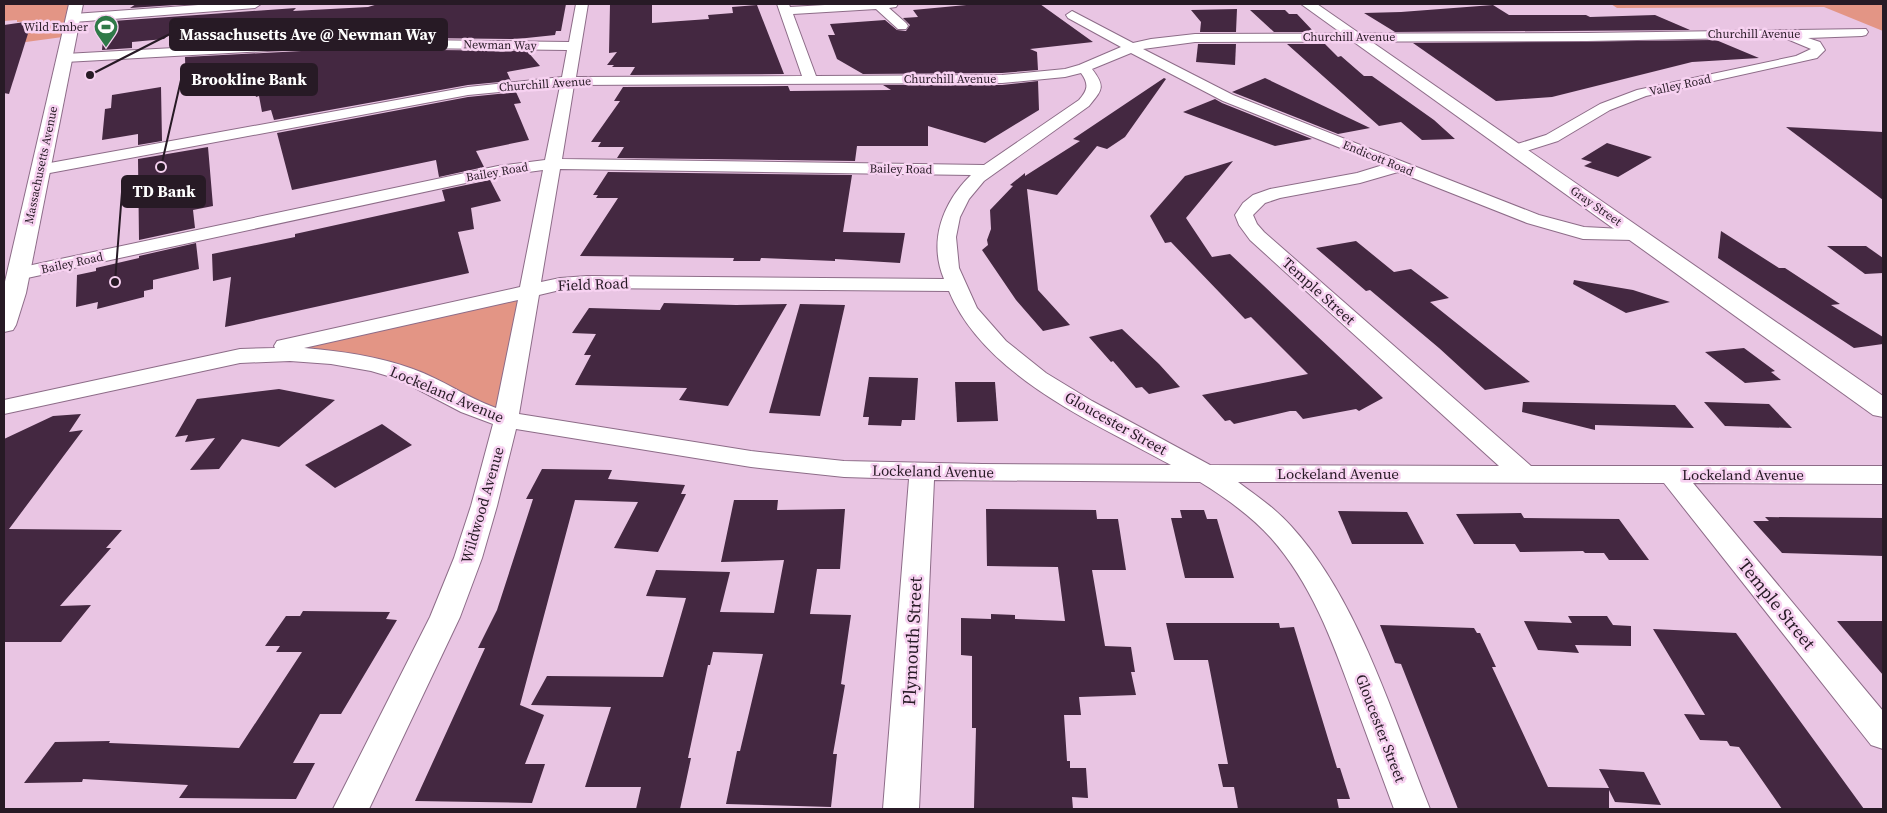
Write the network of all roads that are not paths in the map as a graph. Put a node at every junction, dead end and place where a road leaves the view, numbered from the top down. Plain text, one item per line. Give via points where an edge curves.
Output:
1 (255, 4) edge
2 (582, 4) edge
3 (886, 4) edge
4 (1308, 4) edge
5 (784, 8) edge
6 (75, 11) edge
7 (1072, 14) dead end
8 (902, 26) dead end
9 (1862, 32) dead end
10 (1790, 35) junction
11 (1357, 37) junction
12 (576, 46) junction
13 (1131, 48) junction
14 (65, 58) junction
15 (1084, 68) junction
16 (810, 78) junction
17 (569, 81) junction
18 (1517, 150) junction
19 (554, 164) junction
20 (1399, 166) junction
21 (39, 170) junction
22 (986, 170) junction
23 (1635, 234) junction
24 (18, 274) junction
25 (954, 285) junction
26 (529, 290) junction
27 (4, 325) edge
28 (240, 356) junction
29 (4, 407) edge
30 (1883, 409) edge
31 (506, 420) junction
32 (922, 472) junction
33 (1206, 472) junction
34 (1523, 473) junction
35 (1671, 474) junction
36 (1883, 475) edge
37 (1883, 735) edge
38 (351, 809) edge
39 (902, 809) edge
40 (1412, 809) edge

1 - 6 street
2 - 12 street, Wildwood Avenue
3 - 5 street
3 - 8 street
4 - 11 street, Gray Street
5 - 16 street
6 - 14 street, Massachusetts Avenue
7 - 13 street, Endicott Road
9 - 10 street, Churchill Avenue
10 - 11 street, Churchill Avenue
10 - 18 street, Valley Road via 1815,45 1818,50 1799,59 1642,93 1605,107 1552,138
11 - 13 street, Churchill Avenue via 1195,38
11 - 18 street, Gray Street
12 - 14 street, Newman Way via 323,43
12 - 17 street, Wildwood Avenue
13 - 15 street, Churchill Avenue
13 - 20 street, Endicott Road via 1228,98
14 - 21 street, Massachusetts Avenue
15 - 16 street, Churchill Avenue via 1002,79
15 - 22 street, Gloucester Street via 1094,82 1094,91 1084,103
16 - 17 street, Churchill Avenue
17 - 19 street, Wildwood Avenue
17 - 21 street, Churchill Avenue via 468,90
18 - 23 street, Gray Street
19 - 22 street, Bailey Road
19 - 24 street, Bailey Road via 498,170
19 - 26 street, Wildwood Avenue
20 - 23 street, Endicott Road via 1558,228 1583,233
20 - 34 street, Temple Street via 1360,178 1276,193 1259,199 1244,215 1257,236
21 - 24 street, Massachusetts Avenue
22 - 25 street, Gloucester Street via 966,190 952,213 946,233 947,258
23 - 30 street, Gray Street
24 - 27 street, Massachusetts Avenue
25 - 26 street, Field Road via 587,282
25 - 33 street, Gloucester Street via 973,318 1019,364 1060,392
26 - 28 street, Field Road
26 - 31 street, Wildwood Avenue
28 - 29 street, Lockeland Avenue
28 - 31 street, Lockeland Avenue via 306,355 374,365 406,374 469,407
31 - 32 street, Lockeland Avenue via 751,460
31 - 38 street, Wildwood Avenue via 468,558 445,617
32 - 33 street, Lockeland Avenue
32 - 39 street, Plymouth Street
33 - 34 street, Lockeland Avenue
33 - 40 street, Gloucester Street via 1261,512 1296,548 1325,590 1349,642
34 - 35 street, Lockeland Avenue
35 - 36 street, Lockeland Avenue
35 - 37 street, Temple Street

